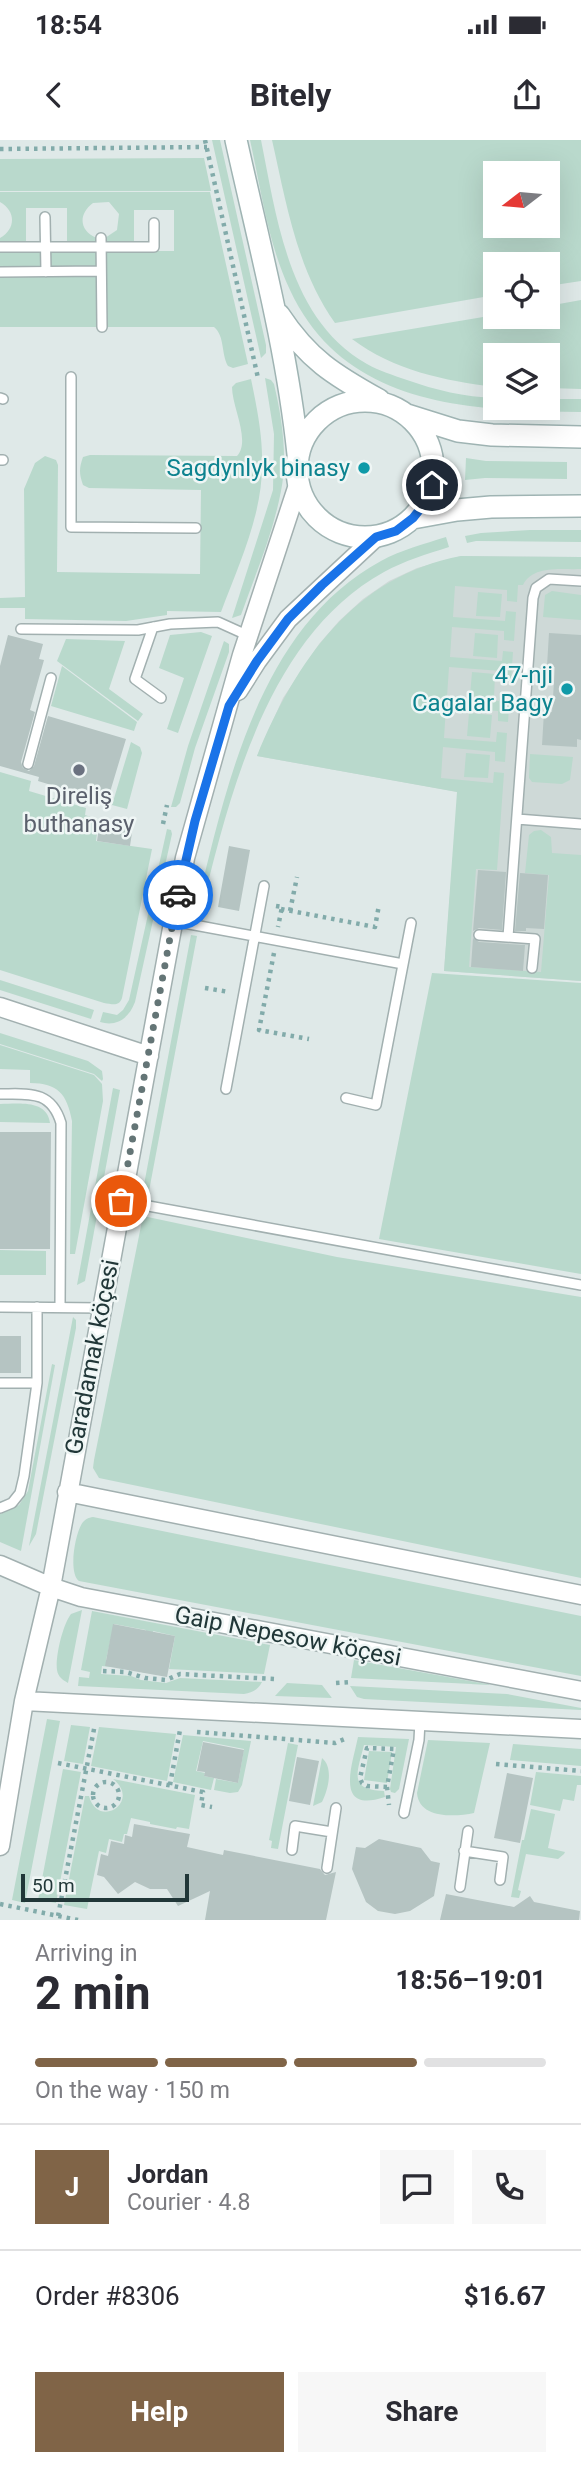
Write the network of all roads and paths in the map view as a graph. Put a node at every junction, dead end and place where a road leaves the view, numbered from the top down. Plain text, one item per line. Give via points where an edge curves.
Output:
1 (35, 140) edge
2 (205, 140) edge
3 (236, 140) edge
4 (207, 147) junction
5 (0, 149) edge
6 (35, 149) junction
7 (45, 217) dead end
8 (154, 223) dead end
9 (101, 242) junction
10 (0, 247) edge
11 (45, 247) junction
12 (101, 271) junction
13 (0, 272) edge
14 (46, 272) junction
15 (272, 305) junction
16 (102, 327) dead end
17 (71, 377) dead end
18 (258, 378) dead end
19 (387, 404) junction
20 (407, 415) junction
21 (581, 437) edge
22 (298, 454) junction
23 (298, 485) junction
24 (581, 506) edge
25 (413, 518) junction
26 (196, 528) dead end
27 (376, 537) junction
28 (581, 581) edge
29 (153, 627) junction
30 (21, 629) dead end
31 (248, 636) junction
32 (51, 678) dead end
33 (161, 698) dead end
34 (229, 706) junction
35 (28, 764) dead end
36 (166, 806) dead end
37 (517, 819) junction
38 (163, 824) dead end
39 (581, 824) edge
40 (297, 877) dead end
41 (264, 886) dead end
42 (261, 903) junction
43 (379, 905) dead end
44 (281, 909) junction
45 (290, 911) junction
46 (173, 921) junction
47 (411, 923) dead end
48 (479, 935) dead end
49 (254, 936) junction
50 (508, 937) junction
51 (276, 940) junction
52 (403, 964) junction
53 (532, 968) dead end
54 (205, 988) dead end
55 (243, 995) junction
56 (0, 1007) edge
57 (309, 1038) dead end
58 (149, 1056) junction
59 (226, 1089) dead end
60 (0, 1094) edge
61 (346, 1098) dead end
62 (121, 1201) junction
63 (581, 1285) edge
64 (0, 1307) edge
65 (37, 1307) junction
66 (61, 1307) junction
67 (102, 1308) junction
68 (0, 1383) edge
69 (37, 1383) junction
70 (67, 1492) junction
71 (0, 1508) edge
72 (0, 1565) edge
73 (51, 1587) junction
74 (581, 1595) edge
75 (103, 1671) dead end
76 (274, 1679) dead end
77 (351, 1682) dead end
78 (336, 1683) dead end
79 (581, 1691) edge
80 (24, 1702) junction
81 (420, 1721) junction
82 (95, 1723) dead end
83 (581, 1729) edge
84 (180, 1730) dead end
85 (250, 1736) dead end
86 (335, 1743) dead end
87 (58, 1763) dead end
88 (496, 1764) dead end
89 (86, 1769) junction
90 (581, 1771) edge
91 (110, 1774) junction
92 (109, 1782) junction
93 (170, 1785) junction
94 (387, 1787) junction
95 (82, 1790) junction
96 (93, 1793) junction
97 (212, 1807) dead end
98 (336, 1808) dead end
99 (389, 1811) dead end
100 (404, 1813) dead end
101 (468, 1831) dead end
102 (332, 1832) junction
103 (0, 1846) edge
104 (292, 1850) dead end
105 (464, 1851) junction
106 (327, 1868) dead end
107 (500, 1881) dead end
108 (460, 1887) dead end
109 (0, 1904) edge
110 (58, 1916) junction
111 (78, 1920) edge

1 - 6 path
2 - 4 path
3 - 15 main road
4 - 6 path
4 - 18 path
5 - 6 path
7 - 11 lane
8 - 9 lane via 154,247
9 - 11 lane
9 - 12 lane
10 - 11 lane
11 - 14 lane
12 - 14 lane
12 - 16 lane
13 - 14 lane
15 - 19 main road via 315,358
15 - 22 main road via 293,404
17 - 26 lane via 71,527
19 - 20 main road
19 - 22 main road via 349,402 331,409 316,421
20 - 21 main road via 470,432
20 - 25 main road via 421,429 433,465 432,485
22 - 23 main road
23 - 27 main road via 304,501 327,526 350,536
23 - 31 street, Garadamak köçesi
24 - 25 main road via 491,507
25 - 27 main road via 396,531
27 - 34 street, Garadamak köçesi via 288,619
28 - 37 lane via 549,579 536,588
29 - 30 lane
29 - 31 lane via 218,622
29 - 33 lane via 135,679
31 - 34 street, Garadamak köçesi
32 - 35 lane
34 - 46 street, Garadamak köçesi via 185,859
36 - 38 path
37 - 39 lane
37 - 50 lane
40 - 45 path
41 - 42 lane
42 - 44 path
42 - 49 lane
43 - 45 path via 376,927
44 - 45 path
44 - 51 path
46 - 49 lane
46 - 58 street, Garadamak köçesi
47 - 52 lane
48 - 50 lane
49 - 51 lane
49 - 55 lane
50 - 53 lane via 534,939
51 - 52 lane
51 - 57 path via 260,1030
52 - 61 lane via 376,1105
54 - 55 path
55 - 59 lane
56 - 58 street
58 - 62 street, Garadamak köçesi
60 - 66 lane via 40,1096 61,1124
62 - 63 lane
62 - 67 street, Garadamak köçesi
64 - 65 lane
65 - 66 lane
65 - 69 lane
66 - 67 lane
67 - 70 street, Garadamak köçesi
68 - 69 lane
69 - 71 lane via 20,1493
70 - 73 street, Garadamak köçesi
70 - 74 street
72 - 73 street, Gaip Nepesow köçesi
73 - 79 street, Gaip Nepesow köçesi via 81,1597
73 - 80 street, Garadamak köçesi
75 - 76 path via 166,1680 180,1674
77 - 78 path
80 - 81 street
80 - 103 street, Garadamak köçesi
81 - 83 street
81 - 100 lane
82 - 89 path
84 - 93 path
85 - 86 path
87 - 89 path
88 - 90 path
89 - 91 path
89 - 95 path
91 - 92 path
91 - 93 path
92 - 96 path via 99,1784
92 - 96 path via 119,1794 113,1806 100,1807
93 - 97 path via 203,1792 201,1805
94 - 94 path via 362,1783 367,1748 394,1749
94 - 99 path
95 - 96 path
95 - 110 path
98 - 102 lane
101 - 105 lane
102 - 104 lane via 296,1826
102 - 106 lane
105 - 107 lane via 503,1857
105 - 108 lane
109 - 110 path
110 - 111 path

